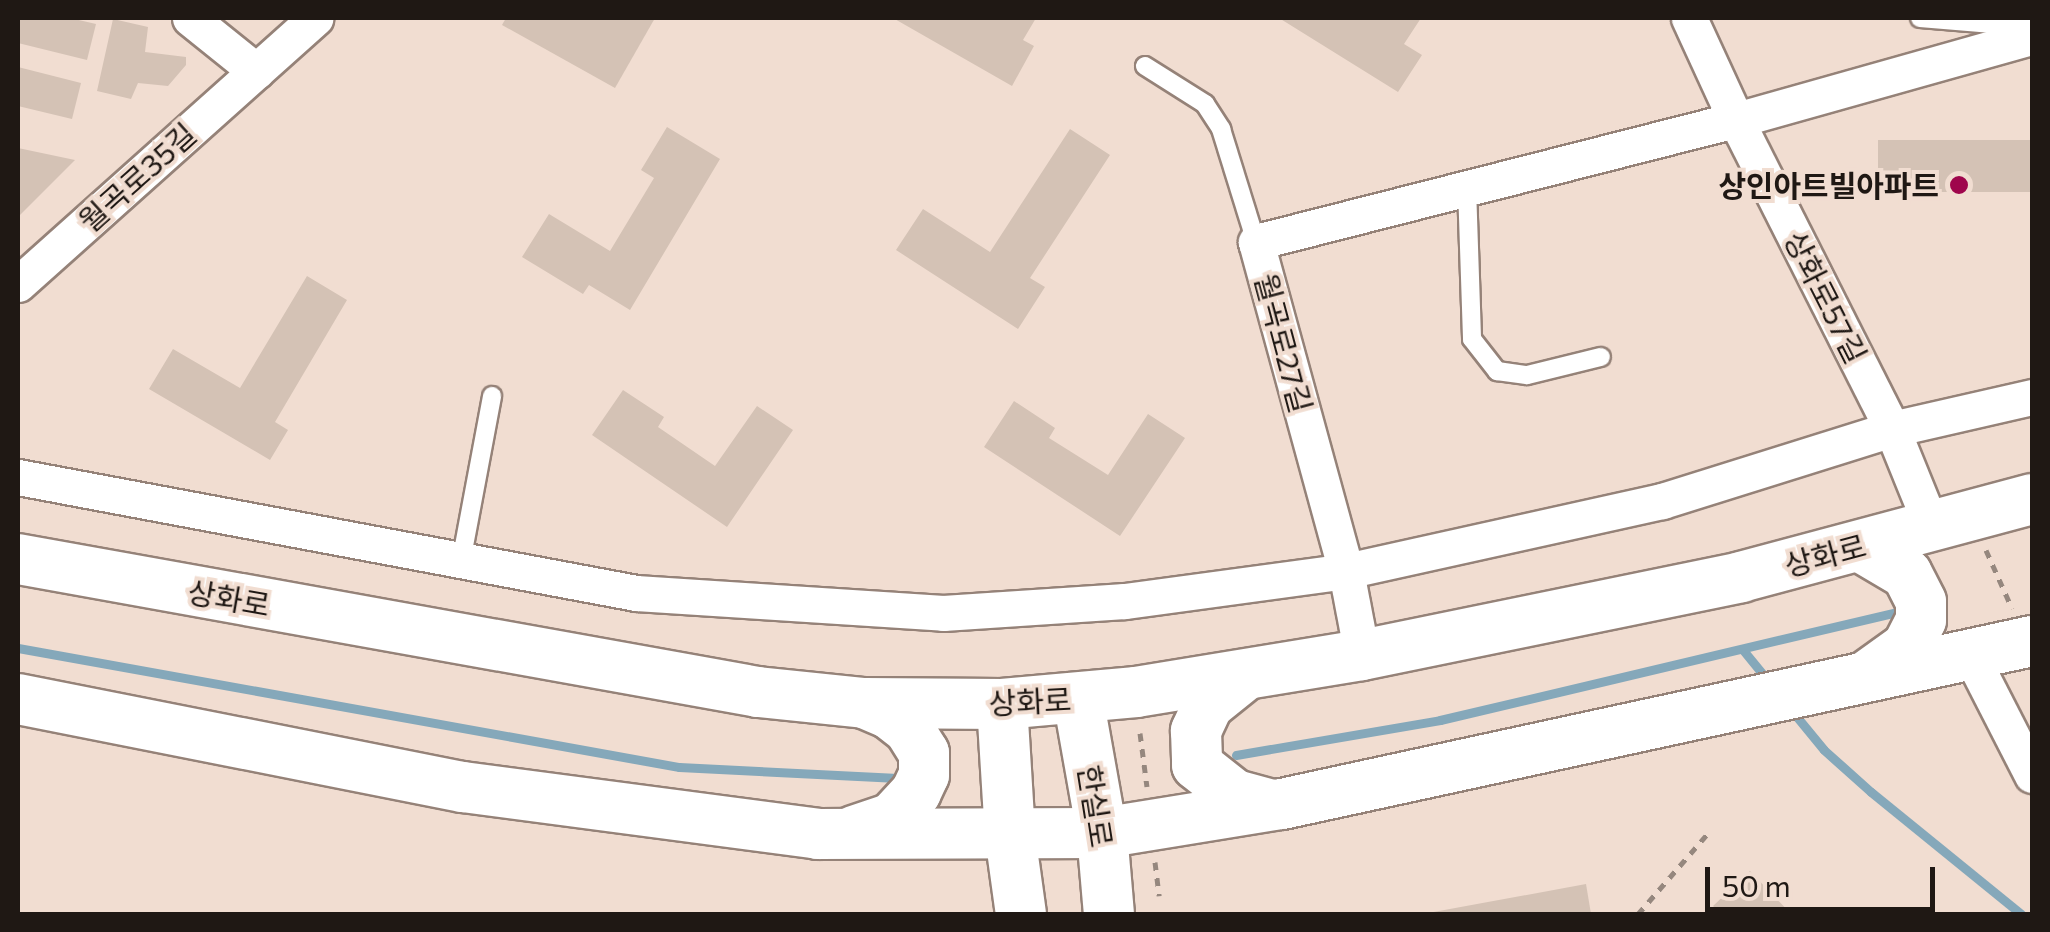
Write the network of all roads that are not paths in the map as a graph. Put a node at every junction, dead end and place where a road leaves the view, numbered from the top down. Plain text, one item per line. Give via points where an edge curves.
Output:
1 (190, 18) edge
2 (315, 18) edge
3 (1689, 18) edge
4 (1920, 18) edge
5 (2032, 28) edge
6 (2032, 37) edge
7 (1145, 66) dead end
8 (256, 72) junction
9 (1736, 120) junction
10 (1467, 187) junction
11 (1256, 242) junction
12 (18, 284) edge
13 (1601, 357) dead end
14 (492, 396) dead end
15 (2032, 396) edge
16 (1892, 428) junction
17 (18, 477) edge
18 (2032, 499) edge
19 (1950, 520) junction
20 (1861, 547) junction
21 (18, 559) edge
22 (461, 562) junction
23 (1346, 571) junction
24 (2030, 641) edge
25 (1970, 654) junction
26 (1362, 655) junction
27 (1244, 676) junction
28 (1864, 678) junction
29 (1078, 698) junction
30 (18, 699) edge
31 (864, 703) junction
32 (1002, 704) junction
33 (2032, 775) edge
34 (1272, 806) junction
35 (1102, 832) junction
36 (839, 834) junction
37 (1010, 835) junction
38 (1021, 914) edge
39 (1109, 914) edge

1 - 8 street
2 - 8 street, 월곡로35길
3 - 9 street, 상화로57길
4 - 5 lane
6 - 9 street, 월곡로27길
7 - 11 lane via 1213,116
8 - 12 street, 월곡로35길
9 - 10 street, 월곡로27길
9 - 16 street, 상화로57길
10 - 11 street, 월곡로27길
10 - 13 lane via 1472,339 1497,371 1527,375
11 - 23 street, 월곡로27길
14 - 22 lane
15 - 16 street
16 - 19 street, 상화로57길
16 - 23 street via 1662,501
17 - 22 street
18 - 19 main road, 상화로
19 - 20 main road, 상화로
20 - 26 main road, 상화로
20 - 28 main road via 1907,574 1921,602 1921,620 1907,647
21 - 31 main road, 상화로 via 758,692
22 - 23 street via 636,593 943,613 1125,601
23 - 26 street, 월곡로27길
24 - 25 main road
25 - 28 main road
25 - 33 street
26 - 27 main road, 상화로
27 - 29 main road, 상화로
27 - 34 main road via 1208,706 1196,731 1198,765 1235,795
28 - 34 main road
29 - 32 main road, 상화로
29 - 35 main road, 한실로
30 - 36 main road via 463,787
31 - 32 main road, 상화로
31 - 36 main road via 909,729 924,752 924,775 892,818
32 - 37 main road
34 - 35 main road
35 - 37 main road
35 - 39 main road, 한실로
36 - 37 main road
37 - 38 main road

